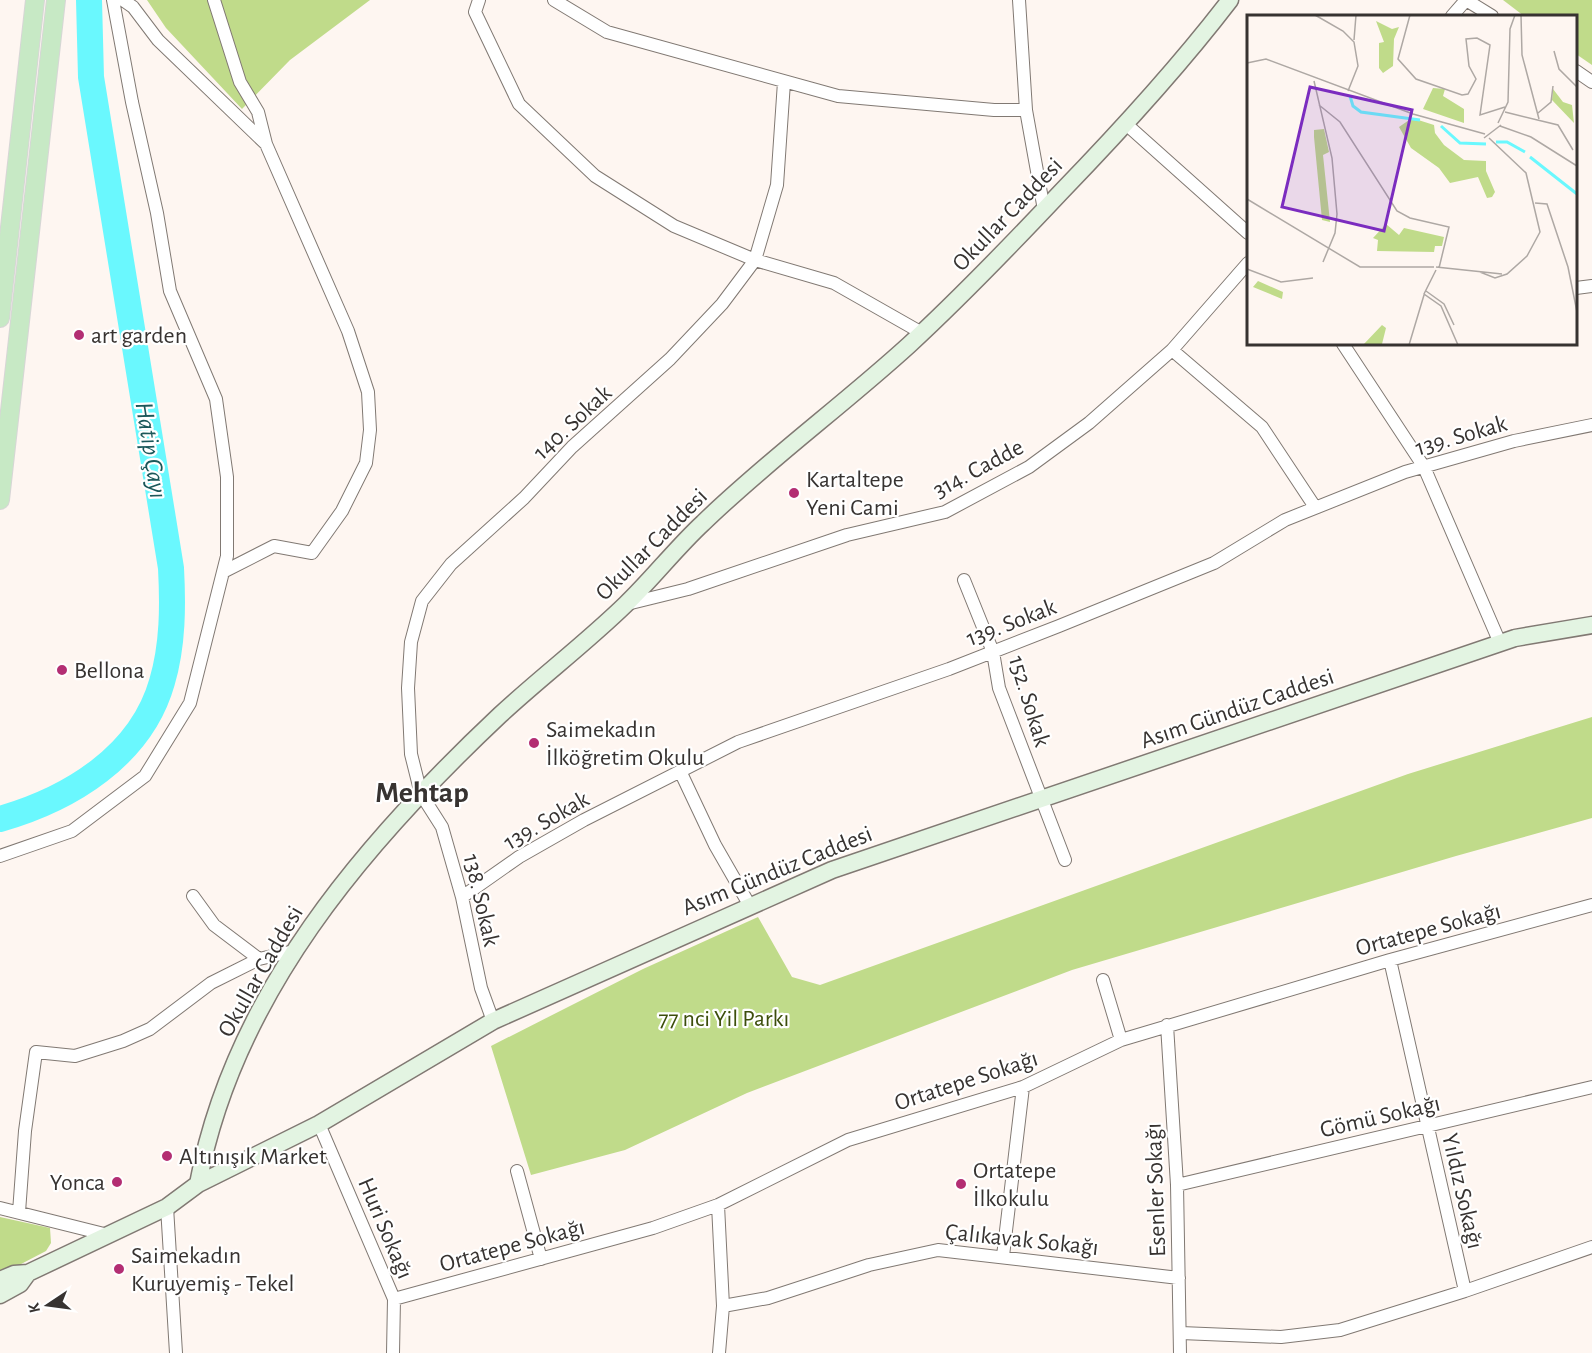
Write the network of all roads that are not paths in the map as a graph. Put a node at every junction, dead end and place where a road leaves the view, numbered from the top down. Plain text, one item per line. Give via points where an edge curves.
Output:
1 (35, 0) edge
2 (56, 0) edge
3 (113, 0) edge
4 (123, 0) edge
5 (214, 0) edge
6 (479, 0) edge
7 (554, 0) edge
8 (1019, 0) edge
9 (1230, 0) edge
10 (1466, 0) edge
11 (1453, 15) edge
12 (1490, 15) edge
13 (1577, 72) edge
14 (784, 82) junction
15 (1592, 82) edge
16 (1026, 110) junction
17 (1126, 124) junction
18 (266, 144) junction
19 (1044, 210) junction
20 (1247, 232) edge
21 (755, 260) junction
22 (1247, 264) edge
23 (1592, 286) edge
24 (1577, 288) edge
25 (0, 318) edge
26 (922, 333) junction
27 (1344, 345) edge
28 (1172, 350) junction
29 (1592, 425) edge
30 (1424, 467) junction
31 (358, 480) junction
32 (367, 491) dead end
33 (0, 500) edge
34 (1315, 507) junction
35 (223, 572) junction
36 (964, 580) dead end
37 (626, 604) junction
38 (1592, 625) edge
39 (1500, 643) junction
40 (993, 652) junction
41 (681, 773) junction
42 (421, 794) junction
43 (1044, 800) junction
44 (2, 855) edge
45 (1065, 860) dead end
46 (193, 896) dead end
47 (462, 897) junction
48 (1592, 905) edge
49 (750, 906) junction
50 (294, 951) junction
51 (259, 959) junction
52 (1390, 960) junction
53 (1103, 980) dead end
54 (493, 1021) junction
55 (1167, 1025) junction
56 (1121, 1040) junction
57 (1023, 1087) junction
58 (1592, 1087) edge
59 (319, 1124) junction
60 (1426, 1127) junction
61 (517, 1171) dead end
62 (198, 1184) junction
63 (1177, 1185) junction
64 (718, 1205) junction
65 (167, 1207) junction
66 (0, 1208) edge
67 (19, 1212) junction
68 (108, 1235) junction
69 (1592, 1247) edge
70 (1003, 1256) junction
71 (542, 1259) junction
72 (28, 1273) junction
73 (1179, 1278) junction
74 (0, 1281) edge
75 (1465, 1292) junction
76 (0, 1295) edge
77 (394, 1299) junction
78 (723, 1306) junction
79 (1181, 1333) junction
80 (176, 1353) edge
81 (393, 1353) edge
82 (719, 1353) edge
83 (1180, 1353) edge

1 - 25 main road
2 - 33 main road
3 - 35 street via 170,291 216,399 226,477 227,556
4 - 18 street via 158,40
5 - 18 street via 240,82 258,112
6 - 21 street via 475,12 519,104 595,176 674,226
7 - 14 street via 607,32
8 - 16 street
9 - 17 street, Okullar Caddesi via 1190,53
10 - 11 street
10 - 12 street
13 - 15 street
14 - 16 street via 838,96
14 - 21 street, 140. Sokak via 777,185
16 - 19 street
17 - 19 street, Okullar Caddesi
17 - 20 street
18 - 31 street via 348,331 368,392 370,430 366,463
19 - 26 street, Okullar Caddesi via 981,278
21 - 26 street via 834,282
21 - 42 street, 140. Sokak via 722,304 670,360 572,447 429,587 411,642 408,688 411,754
22 - 28 street, 314. Cadde
23 - 24 street
26 - 37 street, Okullar Caddesi via 704,522
27 - 30 street
28 - 34 street via 1262,427
28 - 37 street, 314. Cadde via 1089,423 1029,467 945,512 847,535 688,589
29 - 30 street, 139. Sokak via 1514,441
30 - 34 street, 139. Sokak
30 - 39 street
31 - 32 street
31 - 35 street via 312,553 274,546
34 - 40 street, 139. Sokak via 1214,562
35 - 44 street via 190,703 145,776 72,831
36 - 40 street, 152. Sokak
37 - 42 street, Okullar Caddesi via 501,714
38 - 39 street, Asım Gündüz Caddesi
39 - 43 street, Asım Gündüz Caddesi
40 - 41 street, 139. Sokak via 738,742
40 - 43 street, 152. Sokak via 999,688
41 - 47 street, 139. Sokak via 584,820
41 - 49 street
42 - 47 street, 138. Sokak via 442,827
42 - 50 street, Okullar Caddesi via 355,868
43 - 45 street, 152. Sokak
43 - 49 street, Asım Gündüz Caddesi via 832,870
46 - 51 street via 214,926
47 - 54 street, 138. Sokak via 481,988
48 - 52 street, Ortatepe Sokağı
49 - 54 street, Asım Gündüz Caddesi
50 - 51 street
50 - 62 street, Okullar Caddesi via 225,1088 207,1140
51 - 67 street via 212,983 150,1029 123,1041 75,1056 36,1052
52 - 55 street, Ortatepe Sokağı
52 - 60 street, Yıldız Sokağı
53 - 56 street
54 - 59 street, Asım Gündüz Caddesi
55 - 56 street, Ortatepe Sokağı
55 - 63 street, Esenler Sokağı
56 - 57 street, Ortatepe Sokağı
57 - 64 street, Ortatepe Sokağı via 848,1140
57 - 70 street
58 - 60 street, Gömü Sokağı
59 - 62 street, Asım Gündüz Caddesi
59 - 77 street, Huri Sokağı
60 - 63 street, Gömü Sokağı
60 - 75 street, Yıldız Sokağı
61 - 71 street
62 - 65 street, Asım Gündüz Caddesi
63 - 73 street, Esenler Sokağı
64 - 71 street, Ortatepe Sokağı
64 - 78 street
65 - 68 street, Asım Gündüz Caddesi
65 - 80 street
66 - 67 street
67 - 68 street
68 - 72 street, Asım Gündüz Caddesi
69 - 75 street
70 - 73 street, Çalıkavak Sokağı
70 - 78 street, Çalıkavak Sokağı via 938,1250 869,1265 768,1298
71 - 77 street, Ortatepe Sokağı
72 - 74 street, Asım Gündüz Caddesi
72 - 76 street, Asım Gündüz Caddesi via 20,1284
73 - 79 street, Esenler Sokağı
75 - 79 street via 1340,1330 1281,1337
77 - 81 street, Huri Sokağı
78 - 82 street
79 - 83 street, Esenler Sokağı

